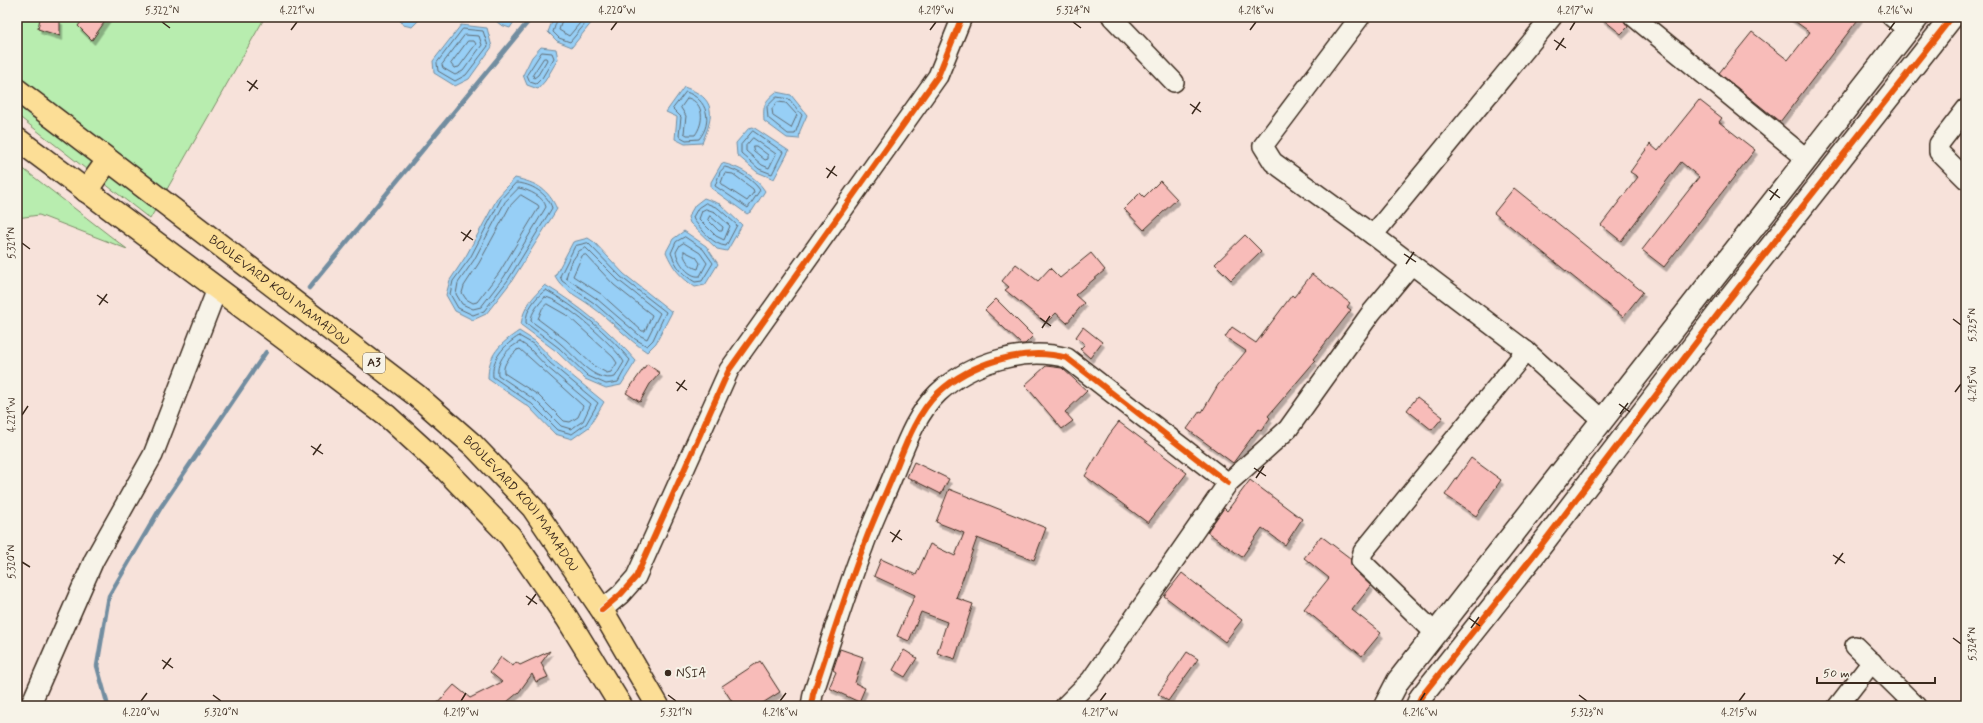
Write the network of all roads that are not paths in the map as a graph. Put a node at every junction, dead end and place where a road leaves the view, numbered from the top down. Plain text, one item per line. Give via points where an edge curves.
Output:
1 (962, 17) edge
2 (1112, 17) edge
3 (1360, 17) edge
4 (1552, 17) edge
5 (1634, 17) edge
6 (1952, 17) edge
7 (1906, 21) edge
8 (1174, 82) dead end
9 (17, 90) edge
10 (1966, 109) edge
11 (17, 139) edge
12 (1806, 159) junction
13 (108, 160) junction
14 (1966, 179) edge
15 (86, 191) junction
16 (1373, 235) junction
17 (1411, 266) junction
18 (217, 289) junction
19 (1526, 351) junction
20 (1602, 420) junction
21 (1228, 483) junction
22 (602, 610) junction
23 (1435, 633) junction
24 (1855, 646) dead end
25 (1872, 662) junction
26 (30, 706) edge
27 (621, 706) edge
28 (658, 706) edge
29 (811, 706) edge
30 (1065, 706) edge
31 (1385, 706) edge
32 (1417, 706) edge
33 (1838, 706) edge
34 (1916, 706) edge

1 - 22 street via 938,76 729,370 636,577
2 - 8 street
3 - 16 street via 1263,146 1272,162
4 - 16 street
5 - 12 street
6 - 32 street via 1729,299 1533,556 1421,697
7 - 12 street
9 - 13 main road, BOULEVARD KOUI MAMADOU / A3
10 - 14 street via 1939,144 1939,152
11 - 15 main road
12 - 20 street
13 - 15 main road
13 - 22 main road, BOULEVARD KOUI MAMADOU / A3 via 416,395 473,445 533,508
15 - 18 main road
16 - 17 street
17 - 19 street
17 - 21 street via 1371,313 1288,429
18 - 26 street via 153,455 94,560
18 - 27 main road via 387,416 445,469 510,536 567,618
19 - 20 street
19 - 23 street via 1363,552 1361,561
20 - 23 street
21 - 29 street via 1067,358 1052,353 1028,353 1002,359 962,376 938,394 921,415 906,445 864,544
21 - 30 street via 1091,680
22 - 28 main road, BOULEVARD KOUI MAMADOU / A3
23 - 31 street via 1398,681
24 - 25 street
25 - 33 street
25 - 34 street

